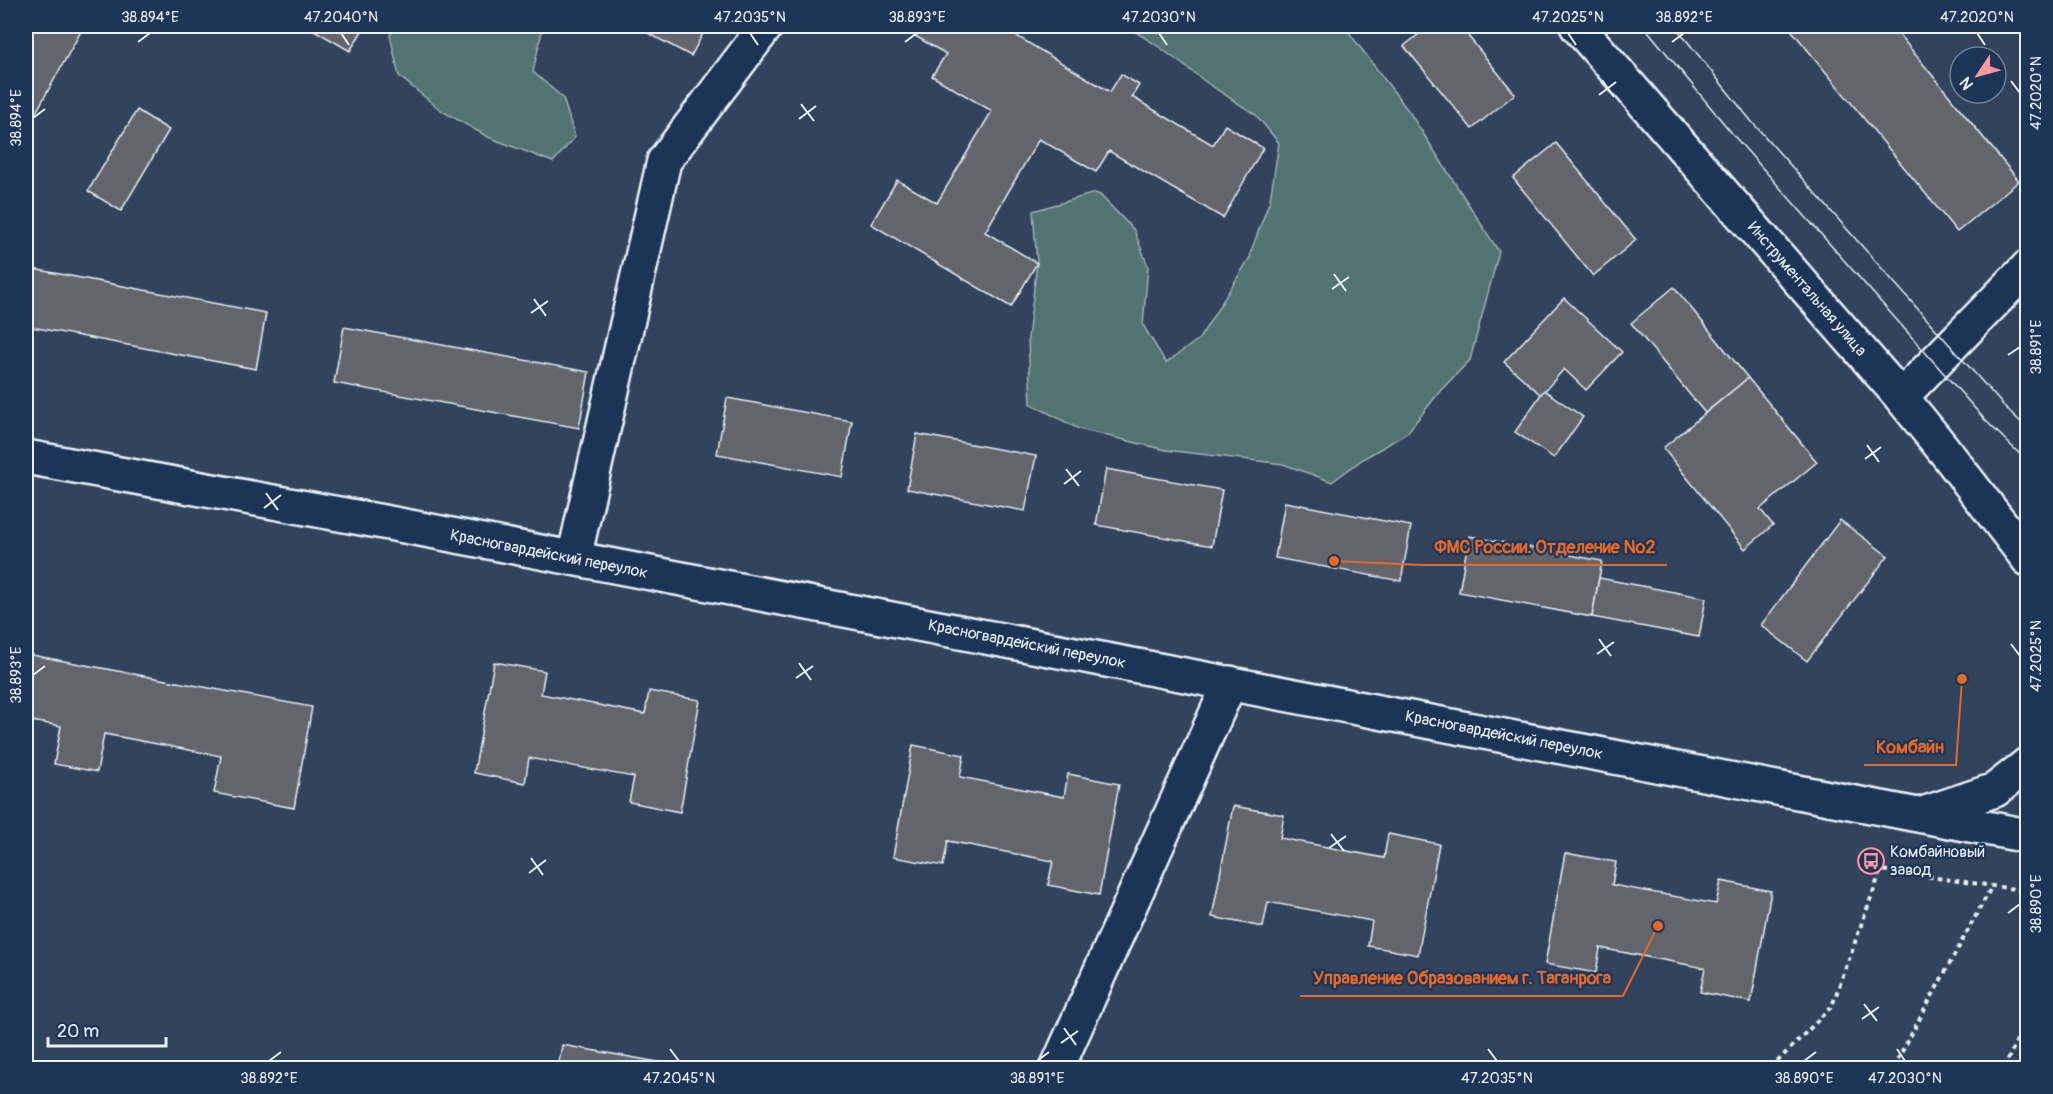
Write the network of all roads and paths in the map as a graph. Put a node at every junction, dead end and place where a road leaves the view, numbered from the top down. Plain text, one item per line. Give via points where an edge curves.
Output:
1 (766, 26) edge
2 (1577, 26) edge
3 (2028, 267) edge
4 (1901, 397) junction
5 (26, 457) edge
6 (573, 558) junction
7 (2028, 559) edge
8 (1230, 683) junction
9 (2028, 764) edge
10 (1918, 816) junction
11 (2028, 836) edge
12 (1992, 886) junction
13 (2028, 891) edge
14 (2028, 1016) edge
15 (1057, 1068) edge
16 (1771, 1068) edge
17 (1893, 1068) edge
18 (2004, 1068) edge

1 - 6 main road via 664,161
2 - 4 main road, Инструментальная улица
3 - 4 main road
4 - 7 main road, Инструментальная улица
5 - 6 main road, Красногвардейский переулок
6 - 8 main road, Красногвардейский переулок
8 - 10 main road, Красногвардейский переулок
8 - 15 main road
9 - 10 main road via 1995,790
10 - 11 main road, Красногвардейский переулок
12 - 13 path
12 - 16 path via 1881,870 1832,1006
12 - 17 path
14 - 18 path

